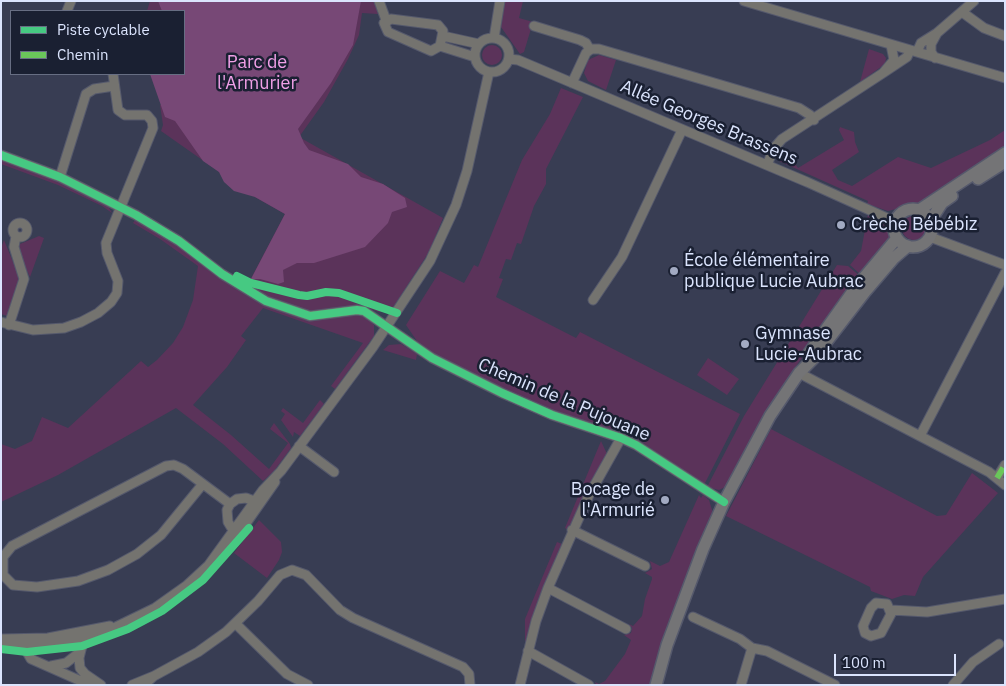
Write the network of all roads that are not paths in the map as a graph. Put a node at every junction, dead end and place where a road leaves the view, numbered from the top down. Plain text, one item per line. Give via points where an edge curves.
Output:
1 (379, 1) edge
2 (500, 1) edge
3 (744, 1) edge
4 (974, 1) edge
5 (754, 3) edge
6 (770, 5) edge
7 (962, 12) junction
8 (386, 20) junction
9 (534, 26) dead end
10 (936, 33) junction
11 (443, 36) junction
12 (1005, 36) edge
13 (494, 38) junction
14 (479, 44) junction
15 (891, 45) junction
16 (440, 46) junction
17 (590, 50) junction
18 (914, 51) junction
19 (475, 57) junction
20 (935, 58) junction
21 (509, 59) junction
22 (489, 72) junction
23 (883, 73) junction
24 (113, 75) edge
25 (1005, 78) edge
26 (572, 83) junction
27 (114, 86) junction
28 (814, 120) junction
29 (682, 130) junction
30 (1005, 153) edge
31 (1, 155) edge
32 (1005, 162) edge
33 (767, 165) junction
34 (60, 177) junction
35 (121, 207) junction
36 (919, 210) junction
37 (931, 220) junction
38 (896, 222) junction
39 (16, 236) dead end
40 (930, 237) junction
41 (897, 238) junction
42 (908, 246) junction
43 (1005, 265) edge
44 (1005, 273) edge
45 (1002, 286) edge
46 (593, 300) dead end
47 (5, 324) edge
48 (388, 326) junction
49 (802, 368) junction
50 (920, 436) junction
51 (621, 438) junction
52 (300, 446) junction
53 (1005, 465) edge
54 (334, 472) dead end
55 (997, 478) junction
56 (202, 485) junction
57 (1005, 486) edge
58 (724, 502) junction
59 (230, 504) junction
60 (256, 505) junction
61 (243, 527) junction
62 (234, 529) junction
63 (572, 530) junction
64 (208, 566) junction
65 (645, 566) dead end
66 (548, 588) junction
67 (1005, 599) edge
68 (891, 610) dead end
69 (693, 617) dead end
70 (125, 623) junction
71 (236, 624) junction
72 (626, 628) dead end
73 (61, 637) junction
74 (48, 638) junction
75 (1, 639) edge
76 (82, 641) junction
77 (1, 643) edge
78 (999, 644) dead end
79 (29, 647) junction
80 (752, 648) junction
81 (528, 651) junction
82 (80, 652) junction
83 (48, 666) junction
84 (154, 676) junction
85 (954, 684) edge
86 (90, 685) edge
87 (101, 685) edge
88 (132, 685) edge
89 (144, 685) edge
90 (308, 685) edge
91 (470, 685) edge
92 (520, 685) edge
93 (589, 685) edge
94 (656, 685) edge
95 (741, 685) edge
96 (835, 685) edge

1 - 8 street
2 - 13 street
3 - 5 street
4 - 7 street
5 - 6 street
6 - 15 street
7 - 10 street
7 - 12 street via 984,28
8 - 11 street via 438,25
8 - 16 street via 384,26 388,32 431,50
9 - 17 street via 583,41
10 - 18 street
10 - 20 street via 930,49
11 - 14 street
11 - 16 street
13 - 14 street
13 - 21 street via 506,45
14 - 19 street
15 - 18 street
15 - 23 street via 894,60
16 - 19 street
17 - 26 street
17 - 28 street via 602,50 799,108
18 - 20 street
18 - 23 street
19 - 22 street via 479,67
20 - 25 street
21 - 22 street via 502,70
21 - 26 street, Allée Georges Brassens
22 - 48 street via 473,152 456,205 430,261
23 - 28 street
24 - 27 street
26 - 29 street, Allée Georges Brassens
27 - 34 street via 94,88 86,94
27 - 35 street via 119,111 126,115 147,115 153,128
28 - 33 street via 776,144
29 - 33 street, Allée Georges Brassens
29 - 46 street via 622,257
30 - 36 main road
31 - 34 street, Chemin de la Pujouane
32 - 37 main road via 942,203
33 - 38 street, Allée Georges Brassens
34 - 35 street, Chemin de la Pujouane
35 - 47 street via 106,243 119,284 111,302 86,320 60,329 33,330
35 - 48 street, Chemin de la Pujouane via 179,241 222,274 266,301 310,316 358,310
36 - 37 main road
36 - 38 main road via 902,213
37 - 40 main road
38 - 41 main road
39 - 47 street via 14,250 24,279
40 - 42 main road via 920,246
40 - 43 street
41 - 42 main road
41 - 49 main road via 812,348
42 - 49 main road via 880,274 814,358
44 - 45 street
45 - 50 street
48 - 51 street, Chemin de la Pujouane via 432,358 519,401
48 - 52 street
49 - 50 street
49 - 58 main road via 770,416
50 - 55 street
51 - 58 street, Chemin de la Pujouane via 651,453
51 - 63 street
52 - 54 street
52 - 60 street
53 - 55 street
55 - 57 street
56 - 56 street via 178,466 162,467 12,546 3,557 3,575 17,587 46,587 84,579 116,566 161,535
56 - 59 street
58 - 94 main road via 688,584
59 - 60 street via 243,498
59 - 62 street via 228,519
60 - 61 street
60 - 62 street
61 - 62 street
61 - 64 street
62 - 64 street
63 - 65 street
63 - 66 street
64 - 70 street via 168,599
66 - 72 street
66 - 81 street
67 - 68 street via 927,612
69 - 80 street
70 - 73 street
70 - 76 street
71 - 84 street via 198,652
71 - 90 street via 276,666
71 - 91 street via 280,574 288,570 297,571 353,618 463,667 469,674
73 - 74 street
73 - 76 street
74 - 75 street
74 - 79 street
76 - 79 street
76 - 82 street
77 - 79 street
78 - 85 street via 973,662
79 - 83 street via 26,652 31,659
80 - 95 street
80 - 96 street via 767,651
81 - 92 street
81 - 93 street
82 - 83 street via 66,663
82 - 87 street via 78,660 82,671
83 - 86 street
84 - 88 street
84 - 89 street

